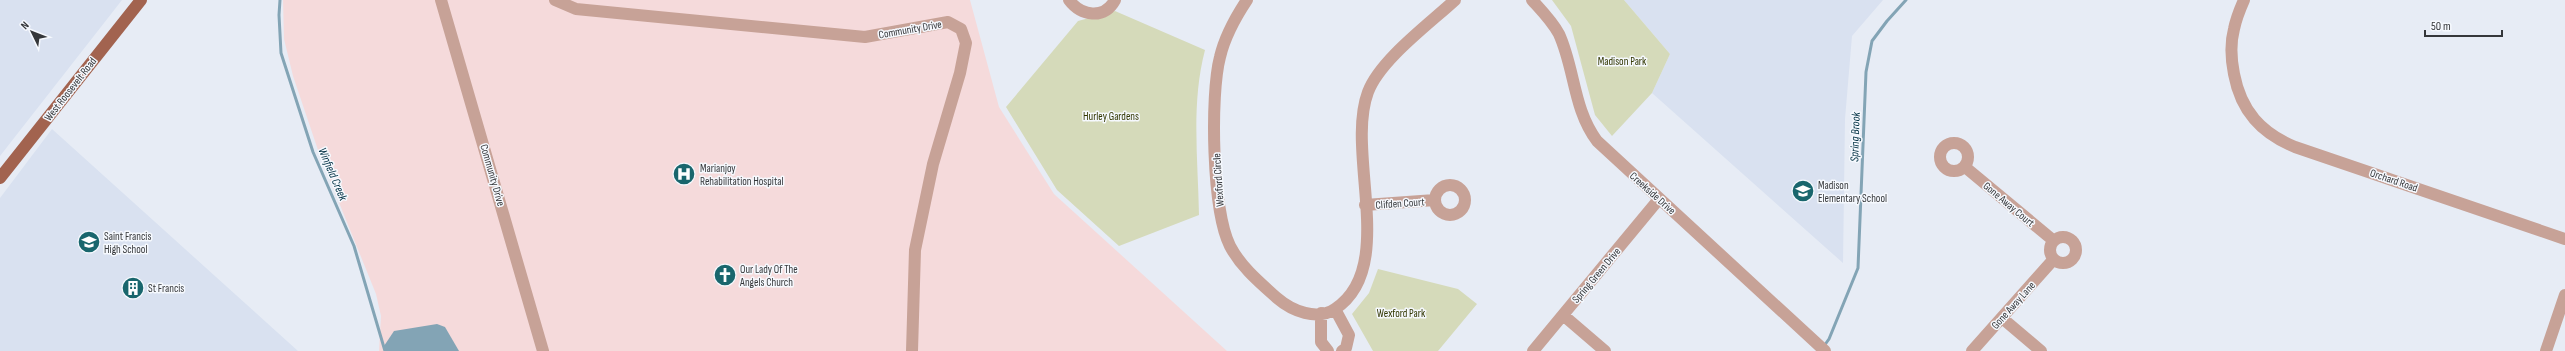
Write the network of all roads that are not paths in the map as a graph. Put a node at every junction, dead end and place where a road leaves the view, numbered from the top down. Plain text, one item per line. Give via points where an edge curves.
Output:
1 (140, 0) edge
2 (441, 0) edge
3 (555, 0) edge
4 (1069, 0) edge
5 (1115, 0) edge
6 (1247, 0) edge
7 (1455, 0) edge
8 (1532, 0) edge
9 (2244, 0) edge
10 (1965, 167) dead end
11 (0, 178) edge
12 (1660, 199) junction
13 (1435, 200) dead end
14 (1365, 205) junction
15 (2565, 239) edge
16 (2054, 241) junction
17 (2053, 260) junction
18 (2565, 295) edge
19 (1335, 309) junction
20 (1321, 313) junction
21 (1563, 315) junction
22 (2002, 318) junction
23 (543, 351) edge
24 (912, 351) edge
25 (1328, 351) edge
26 (1342, 351) edge
27 (1533, 351) edge
28 (1605, 351) edge
29 (1825, 351) edge
30 (1972, 351) edge
31 (2041, 351) edge
32 (2546, 351) edge

1 - 11 main road, West Roosevelt Road
2 - 23 street, Community Drive
3 - 24 street, Community Drive via 576,9 865,37 948,22 961,29 966,42 933,164 915,250
4 - 5 street via 1075,8 1084,13 1094,14 1104,12
6 - 20 street, Wexford Circle via 1225,42 1215,82 1213,106 1221,218 1229,245 1253,277 1284,305 1308,314
7 - 14 street, Wexford Circle via 1384,66 1369,90 1361,125
8 - 12 street, Creekside Drive via 1558,33 1580,108 1590,132
9 - 15 street, Orchard Road via 2234,29 2231,48 2240,98 2256,123 2280,140
10 - 16 street, Gone Away Court
12 - 21 street, Spring Green Drive
12 - 29 street, Creekside Drive
13 - 14 street, Clifden Court
14 - 19 street, Wexford Circle via 1367,233 1363,272 1347,299
16 - 17 street via 2050,250
16 - 17 street via 2063,237 2068,238 2073,241 2076,251 2068,263 2062,264
17 - 22 street, Gone Away Lane
18 - 32 street
19 - 20 street, Wexford Circle
19 - 26 street via 1349,335 1346,348
20 - 25 street via 1321,342
21 - 27 street, Spring Green Drive
21 - 28 street
22 - 30 street, Gone Away Lane
22 - 31 street

